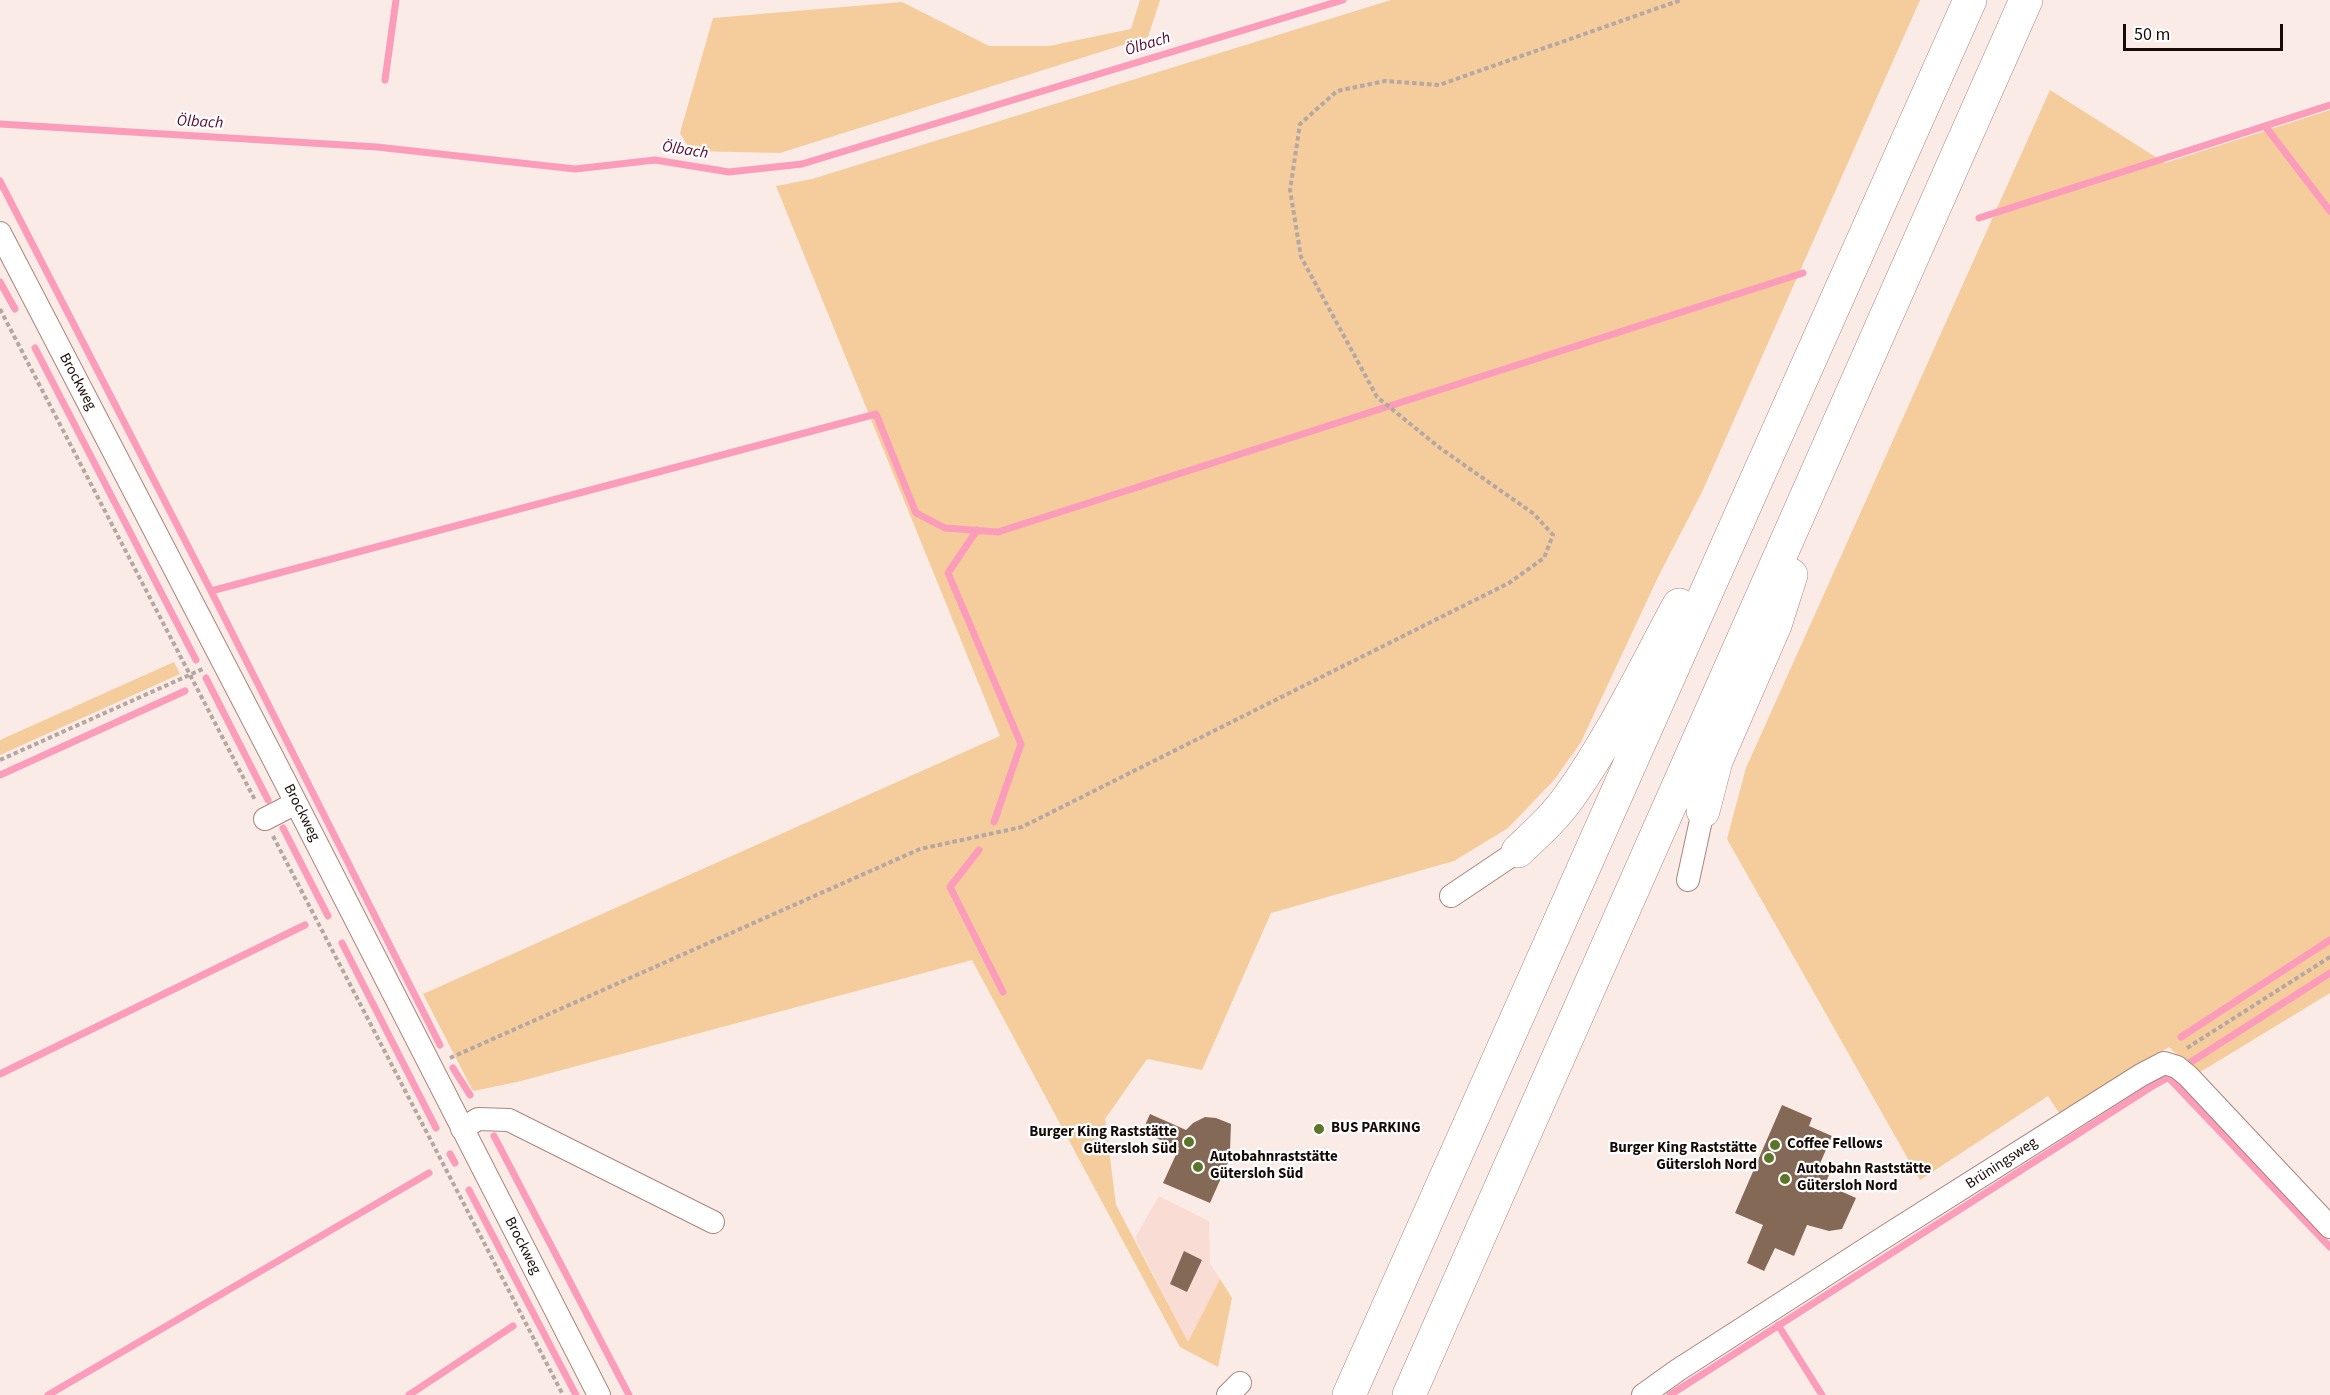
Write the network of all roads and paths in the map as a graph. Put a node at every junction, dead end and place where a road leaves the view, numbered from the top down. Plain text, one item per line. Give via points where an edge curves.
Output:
1 (1681, 0) edge
2 (1970, 0) edge
3 (2026, 0) edge
4 (0, 233) edge
5 (0, 309) edge
6 (1762, 467) junction
7 (1810, 488) junction
8 (222, 660) junction
9 (189, 674) junction
10 (0, 760) edge
11 (296, 803) junction
12 (1703, 811) joint
13 (264, 819) junction
14 (1512, 856) joint
15 (1688, 880) dead end
16 (1461, 896) dead end
17 (2330, 957) edge
18 (2164, 1063) junction
19 (430, 1067) junction
20 (462, 1129) junction
21 (713, 1222) dead end
22 (2330, 1227) edge
23 (562, 1395) edge
24 (599, 1395) edge
25 (1349, 1395) edge
26 (1409, 1395) edge
27 (1643, 1395) edge

1 - 19 path via 1439,85 1385,81 1337,91 1300,124 1290,189 1301,256 1377,397 1440,448 1534,514 1553,535 1544,558 1509,583 1022,827 920,849
2 - 6 highway
3 - 7 highway
4 - 8 street, Brockweg
5 - 9 path
6 - 14 highway via 1718,535 1584,775 1568,799
6 - 25 highway
7 - 12 highway via 1787,592 1716,761
7 - 26 highway
8 - 9 path
8 - 11 street, Brockweg
9 - 10 path
9 - 13 path
11 - 13 street
11 - 19 street, Brockweg
12 - 15 street
13 - 23 path
14 - 16 street
17 - 18 path
18 - 22 street via 2188,1076
18 - 27 street, Brüningsweg via 1883,1238
19 - 20 street, Brockweg
20 - 21 street via 478,1119 509,1120
20 - 24 street, Brockweg

